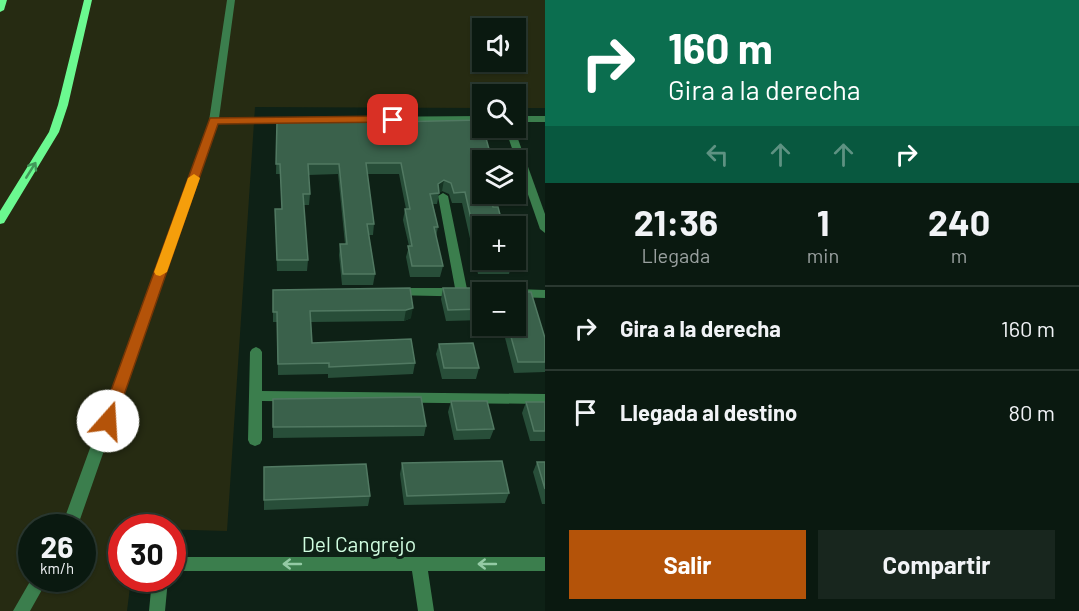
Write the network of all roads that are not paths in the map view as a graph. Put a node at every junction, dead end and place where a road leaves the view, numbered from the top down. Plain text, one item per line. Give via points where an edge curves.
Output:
1 (3, 0) edge
2 (88, 0) edge
3 (231, 0) edge
4 (0, 10) edge
5 (472, 119) edge
6 (526, 119) edge
7 (545, 119) edge
8 (214, 121) junction
9 (513, 138) edge
10 (443, 196) dead end
11 (0, 220) edge
12 (544, 225) edge
13 (379, 292) edge
14 (462, 293) junction
15 (472, 293) edge
16 (526, 293) edge
17 (545, 294) edge
18 (256, 352) dead end
19 (255, 396) junction
20 (545, 399) edge
21 (255, 440) dead end
22 (74, 514) edge
23 (186, 564) edge
24 (419, 564) junction
25 (545, 564) edge
26 (32, 592) edge
27 (159, 592) edge
28 (21, 611) edge
29 (157, 611) edge
30 (426, 611) edge

1 - 4 main road
11 -> 2 main road via 54,132
3 - 8 street
5 - 8 street
6 - 7 street
8 - 22 street
9 - 12 street
10 - 14 street
13 - 14 street
14 - 15 street
16 - 17 street
18 - 19 street
19 - 20 street
19 - 21 street
24 -> 23 street, Del Cangrejo
25 -> 24 street, Del Cangrejo
24 - 30 street
26 - 28 street
27 - 29 street

